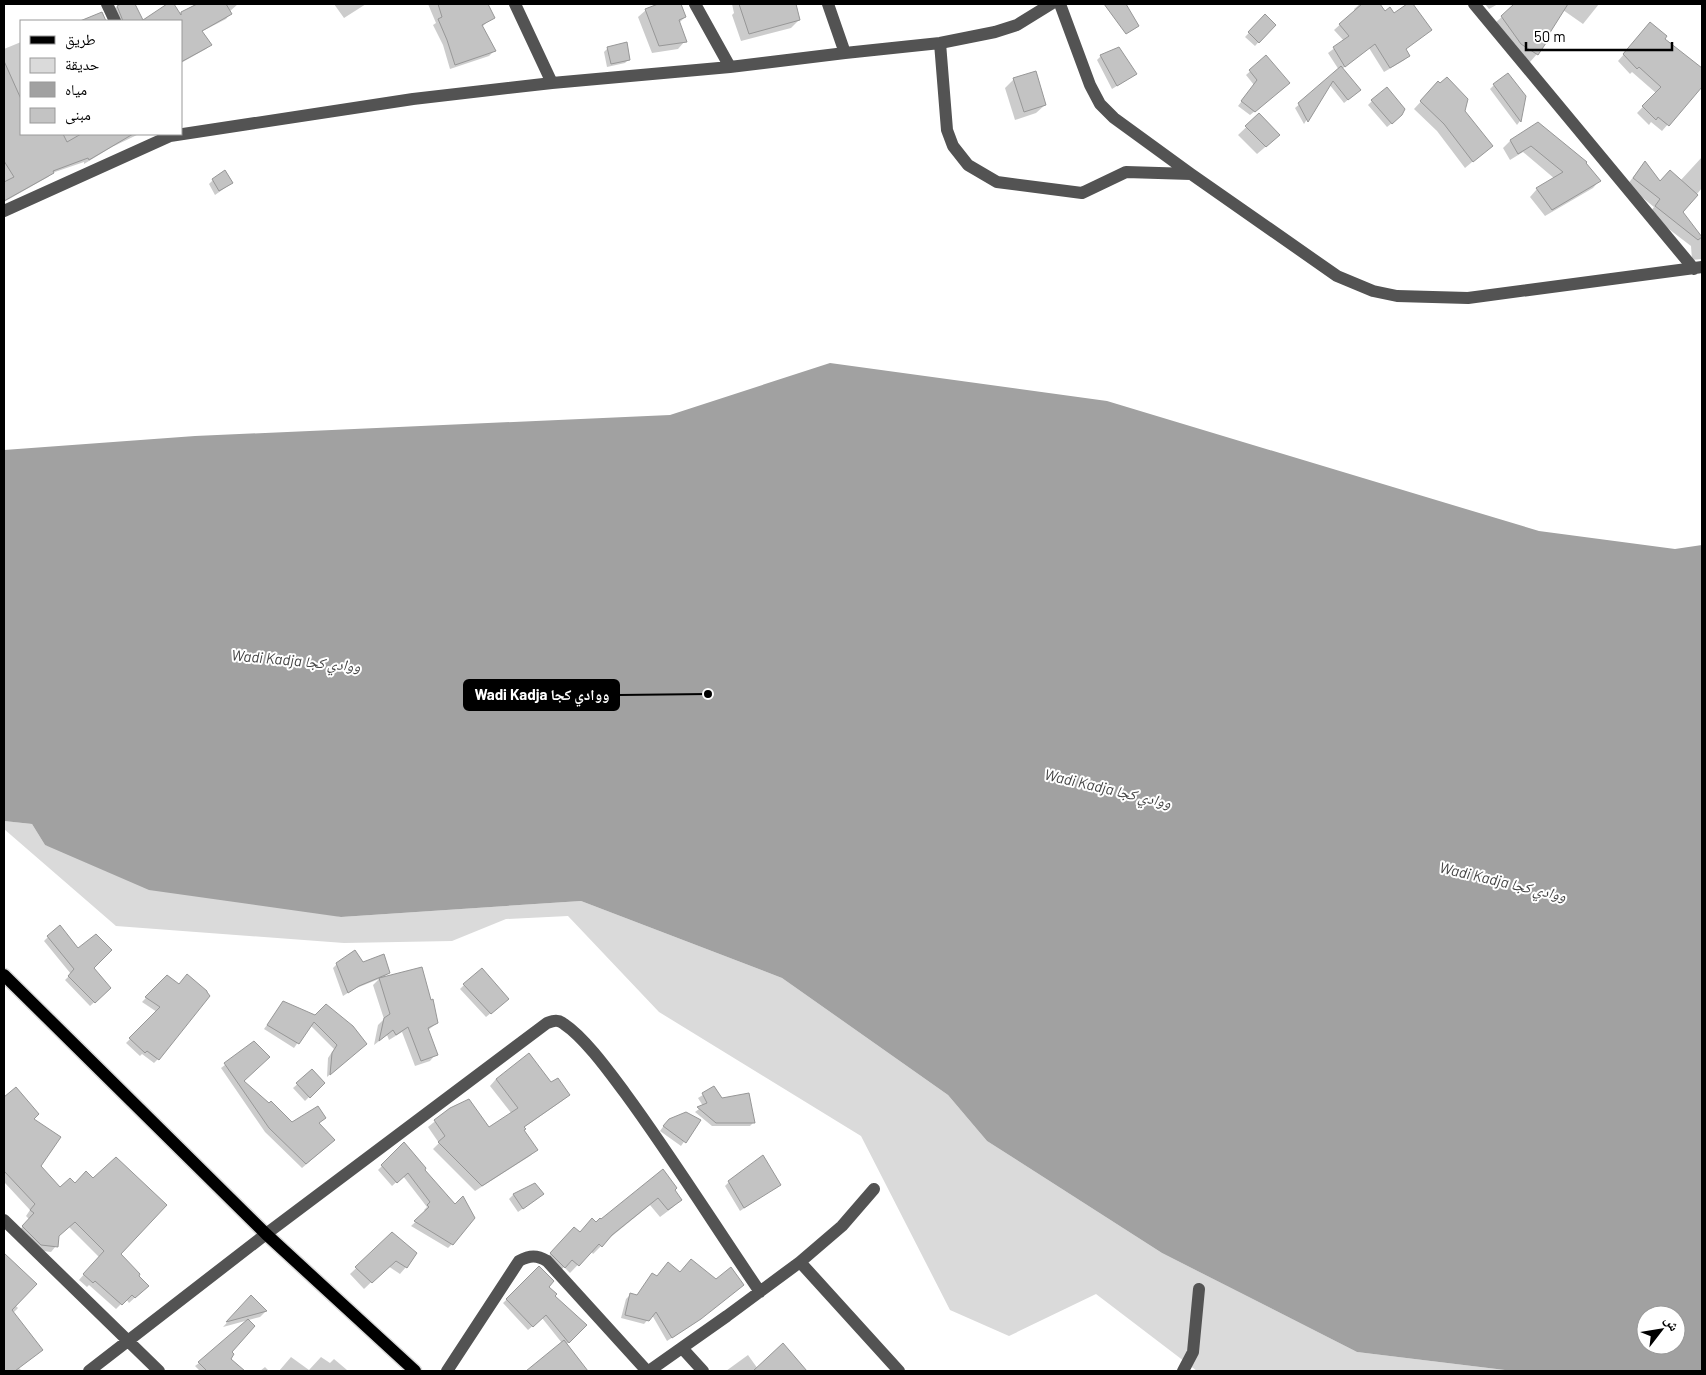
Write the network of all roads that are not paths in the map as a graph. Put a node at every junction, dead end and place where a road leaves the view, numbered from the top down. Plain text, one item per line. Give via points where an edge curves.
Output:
1 (107, 4) edge
2 (515, 4) edge
3 (695, 4) edge
4 (828, 4) edge
5 (1051, 4) edge
6 (1060, 4) edge
7 (1474, 4) edge
8 (115, 20) edge
9 (940, 43) junction
10 (844, 53) junction
11 (730, 67) junction
12 (552, 83) junction
13 (182, 133) edge
14 (170, 135) edge
15 (1191, 174) junction
16 (4, 211) edge
17 (1698, 268) edge
18 (6, 981) edge
19 (874, 1189) dead end
20 (4, 1220) edge
21 (266, 1234) junction
22 (800, 1262) junction
23 (1199, 1289) dead end
24 (760, 1292) junction
25 (128, 1342) junction
26 (682, 1348) junction
27 (88, 1371) edge
28 (159, 1371) edge
29 (415, 1371) edge
30 (447, 1371) edge
31 (648, 1371) edge
32 (703, 1371) edge
33 (898, 1371) edge
34 (1183, 1371) edge

1 - 8 street
2 - 12 street
3 - 11 street
4 - 10 street
5 - 9 street via 1017,25
6 - 15 street via 1100,104 1114,118
7 - 17 street
9 - 10 street
9 - 15 street via 947,130 953,146 968,165 997,182 1082,193 1126,172
10 - 11 street
11 - 12 street
12 - 13 street via 413,99
14 - 16 street
15 - 17 street via 1337,276 1372,291 1397,296 1468,298
18 - 21 main road
19 - 22 street via 842,1226
20 - 25 street
21 - 24 street via 547,1023 556,1020 564,1023 585,1044 616,1082
21 - 25 street
21 - 29 main road
22 - 24 street
22 - 33 street
23 - 34 street via 1193,1352
24 - 26 street
25 - 27 street
25 - 28 street
26 - 31 street
26 - 32 street
30 - 31 street via 519,1261 532,1256 547,1261

